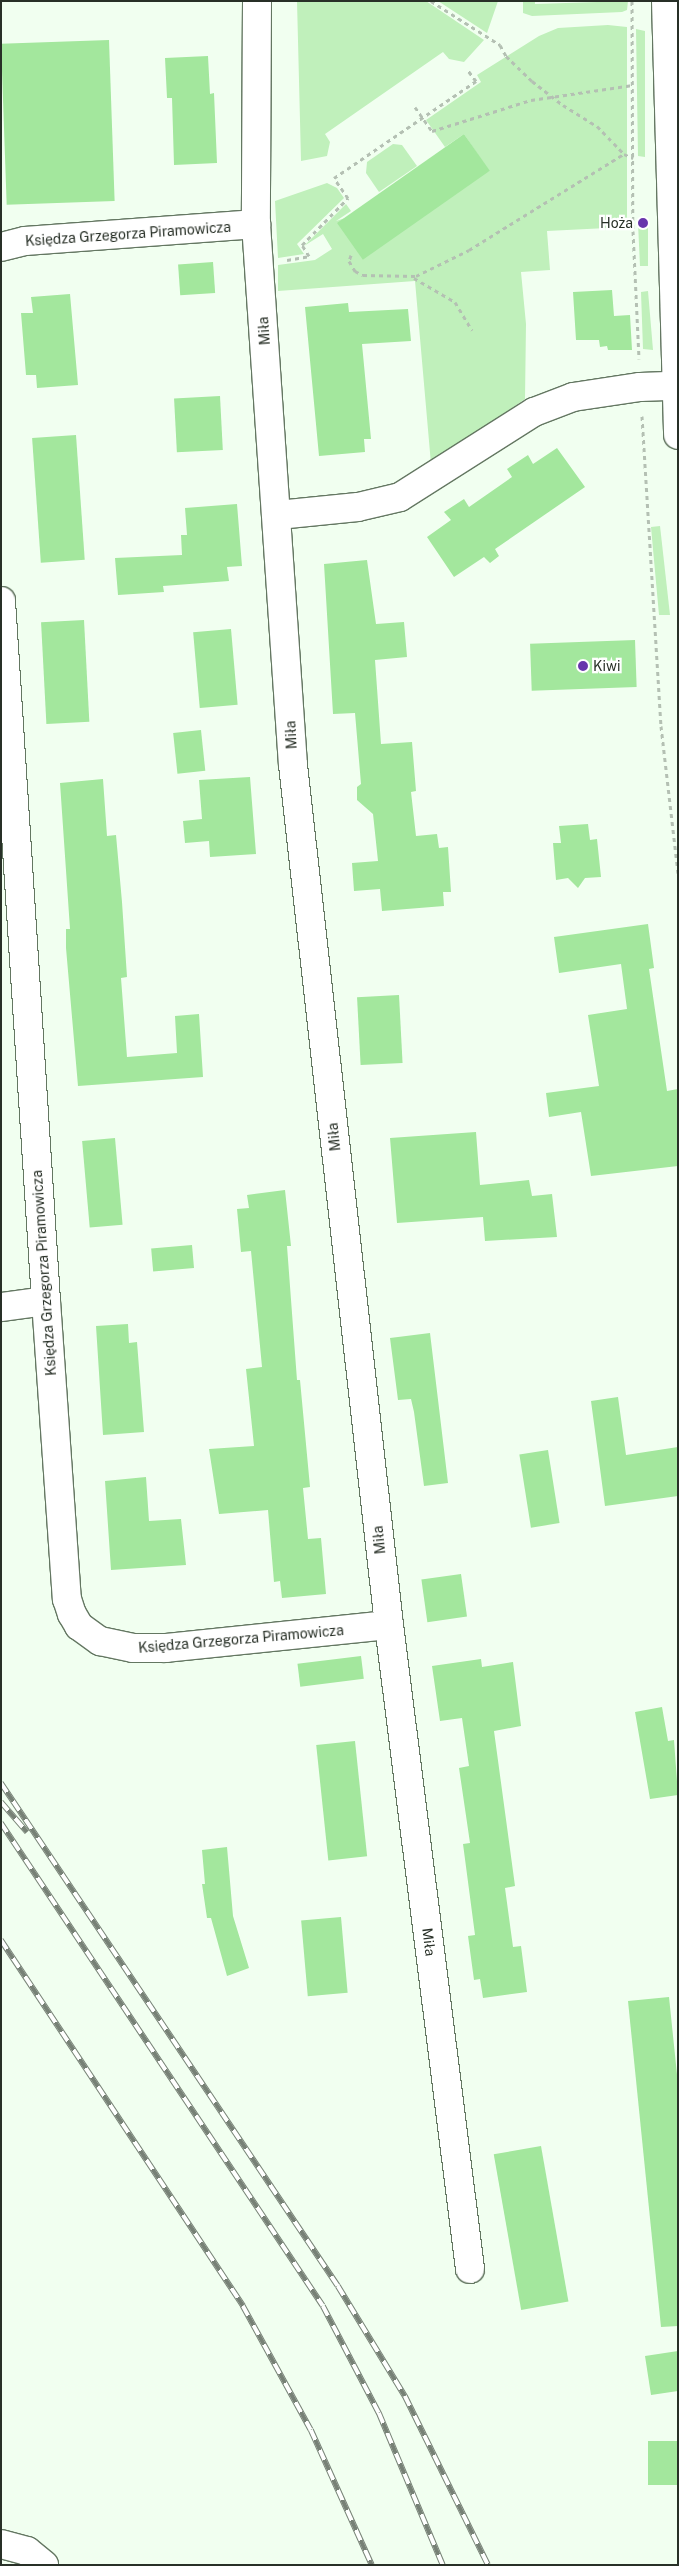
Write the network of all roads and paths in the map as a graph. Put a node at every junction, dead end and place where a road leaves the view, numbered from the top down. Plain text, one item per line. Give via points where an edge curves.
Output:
1 (257, 1) edge
2 (431, 1) edge
3 (632, 1) edge
4 (666, 1) edge
5 (673, 65) edge
6 (467, 69) dead end
7 (633, 85) junction
8 (552, 98) junction
9 (415, 107) dead end
10 (423, 119) junction
11 (624, 154) junction
12 (633, 158) junction
13 (256, 224) junction
14 (1, 248) edge
15 (351, 255) dead end
16 (259, 264) junction
17 (412, 277) junction
18 (472, 330) dead end
19 (674, 386) junction
20 (640, 387) junction
21 (678, 435) edge
22 (278, 515) junction
23 (1, 601) edge
24 (678, 873) edge
25 (46, 1301) junction
26 (1, 1307) edge
27 (388, 1625) junction
28 (470, 2269) dead end
29 (1, 2544) edge
30 (44, 2565) edge

1 - 13 street, Miła
2 - 8 path via 500,45 506,56
3 - 7 path
4 - 5 street
5 - 19 street
6 - 10 path via 476,81
7 - 8 path
7 - 12 path
8 - 10 path via 509,105 432,132
8 - 11 path via 597,126
9 - 10 path
10 - 16 path via 334,178 348,198 302,245 309,256
11 - 12 path
11 - 17 path via 469,250
12 - 20 path
13 - 14 street, Księdza Grzegorza Piramowicza via 25,241
13 - 16 street, Miła
15 - 17 path via 349,261 355,271 363,275
16 - 22 street, Miła
17 - 18 path via 424,280 463,309
19 - 20 street
19 - 21 street
20 - 22 street via 573,397 534,412 400,497 358,507
20 - 24 path via 660,719
22 - 27 street, Miła via 293,765
23 - 25 street, Księdza Grzegorza Piramowicza
25 - 26 street
25 - 27 street, Księdza Grzegorza Piramowicza via 67,1599 79,1626 109,1645 158,1648
27 - 28 street, Miła
29 - 30 street via 27,2551

